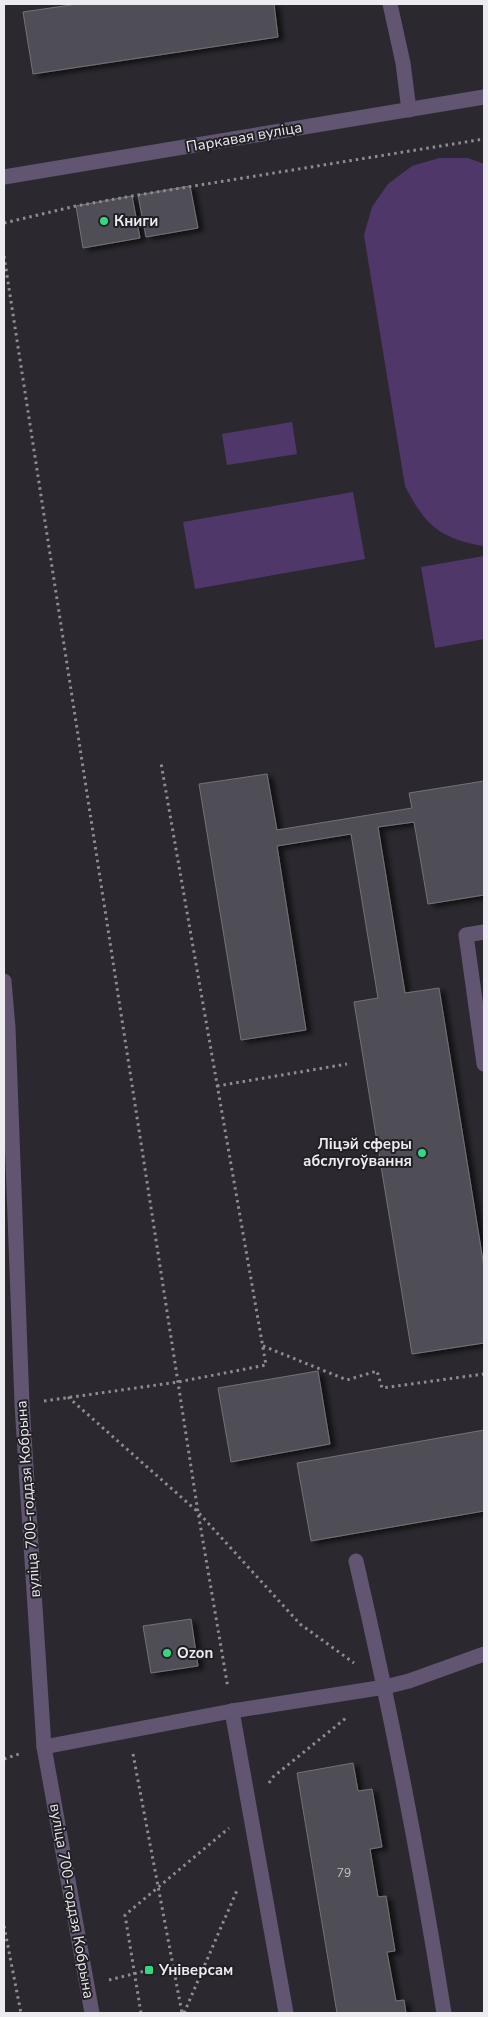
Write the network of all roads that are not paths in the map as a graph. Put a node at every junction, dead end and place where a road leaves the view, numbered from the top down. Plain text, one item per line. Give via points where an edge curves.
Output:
1 (390, 4) edge
2 (484, 97) edge
3 (409, 110) junction
4 (4, 177) edge
5 (484, 932) edge
6 (4, 981) edge
7 (6, 1028) edge
8 (484, 1064) edge
9 (356, 1561) dead end
10 (484, 1654) edge
11 (385, 1687) junction
12 (232, 1711) junction
13 (44, 1747) junction
14 (92, 2013) edge
15 (286, 2013) edge
16 (444, 2013) edge

1 - 3 street
2 - 3 street, Паркавая вуліца
3 - 4 street, Паркавая вуліца
5 - 8 street via 466,935
6 - 7 street, вуліца 700-годдзя Кобрына
7 - 13 street, вуліца 700-годдзя Кобрына via 22,1404
9 - 11 street
10 - 11 street
11 - 12 street
11 - 16 street
12 - 13 street
12 - 15 street
13 - 14 street, вуліца 700-годдзя Кобрына

